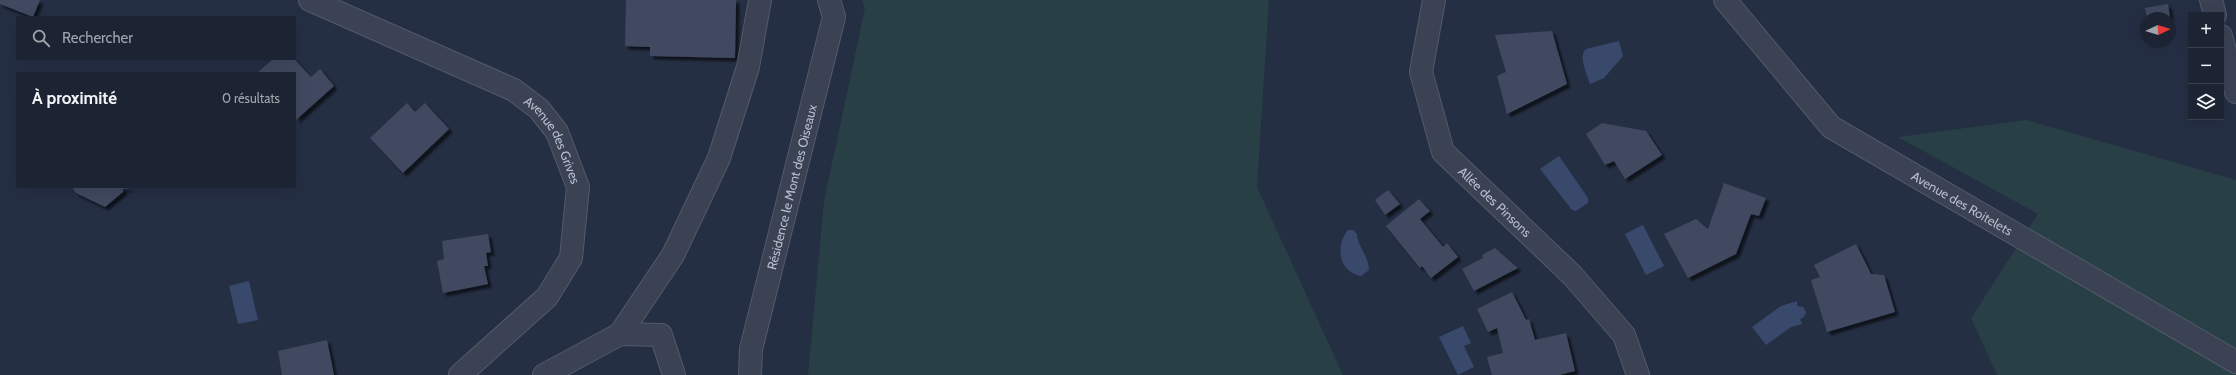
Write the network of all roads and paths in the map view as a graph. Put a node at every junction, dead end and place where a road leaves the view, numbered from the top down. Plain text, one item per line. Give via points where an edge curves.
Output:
1 (310, 0) edge
2 (760, 0) edge
3 (829, 0) edge
4 (1434, 0) edge
5 (1725, 0) edge
6 (2211, 0) edge
7 (2214, 12) edge
8 (2224, 47) edge
9 (2236, 92) edge
10 (620, 334) junction
11 (2236, 362) edge
12 (460, 375) edge
13 (544, 375) edge
14 (674, 375) edge
15 (750, 375) edge
16 (1638, 375) edge

1 - 12 street, Avenue des Grives via 514,90 539,109 548,120 557,132 568,158 578,187 571,258 547,297
2 - 10 street via 748,67 719,158 673,255
3 - 15 street, Résidence le Mont des Oiseaux via 834,17 751,349
4 - 16 street, Allée des Pinsons via 1420,72 1443,152 1572,275 1624,335
5 - 11 street, Avenue des Roitelets via 1831,127
6 - 7 street
8 - 9 street
10 - 13 street
10 - 14 street via 661,335

